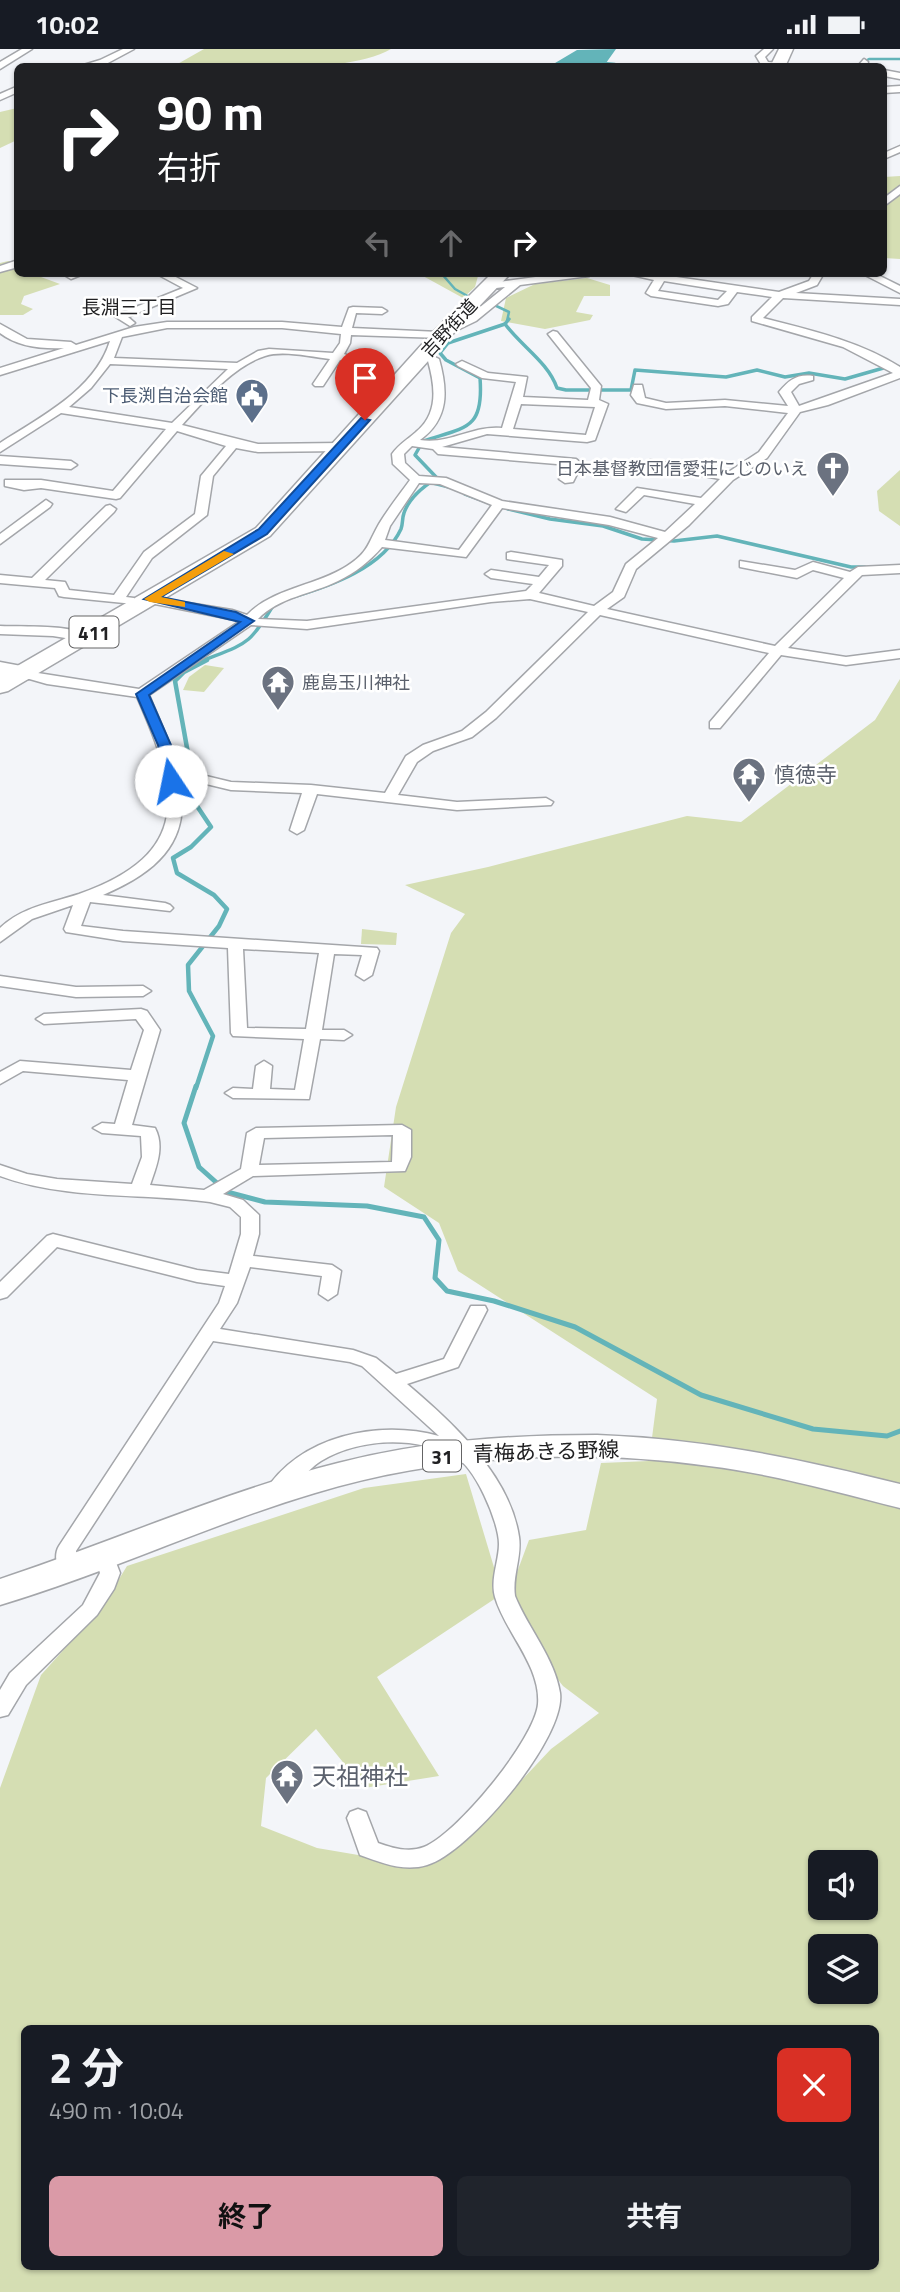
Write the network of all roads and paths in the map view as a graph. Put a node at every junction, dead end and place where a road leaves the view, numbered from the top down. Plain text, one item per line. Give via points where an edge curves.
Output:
1 (29, 49) edge
2 (130, 49) edge
3 (769, 49) edge
4 (2, 61) edge
5 (99, 63) edge
6 (764, 63) edge
7 (900, 189) edge
8 (887, 201) edge
9 (169, 277) edge
10 (649, 277) edge
11 (815, 277) edge
12 (875, 277) edge
13 (509, 278) edge
14 (660, 279) junction
15 (734, 289) junction
16 (900, 289) edge
17 (780, 295) junction
18 (900, 302) edge
19 (100, 304) dead end
20 (382, 311) dead end
21 (120, 317) junction
22 (0, 327) edge
23 (138, 329) junction
24 (345, 331) junction
25 (442, 334) junction
26 (553, 334) dead end
27 (117, 336) junction
28 (88, 345) junction
29 (423, 355) junction
30 (337, 356) junction
31 (107, 361) junction
32 (462, 364) dead end
33 (894, 365) edge
34 (237, 366) junction
35 (0, 372) edge
36 (809, 377) dead end
37 (319, 384) dead end
38 (724, 386) dead end
39 (638, 387) dead end
40 (393, 389) junction
41 (596, 394) junction
42 (518, 400) junction
43 (725, 403) junction
44 (58, 409) junction
45 (796, 410) junction
46 (175, 427) junction
47 (506, 432) junction
48 (411, 442) junction
49 (233, 444) junction
50 (430, 445) junction
51 (341, 447) junction
52 (0, 448) edge
53 (0, 460) edge
54 (654, 463) dead end
55 (71, 465) dead end
56 (729, 477) junction
57 (420, 479) junction
58 (565, 479) dead end
59 (9, 483) dead end
60 (702, 502) junction
61 (46, 505) dead end
62 (497, 506) junction
63 (110, 509) dead end
64 (622, 509) dead end
65 (0, 540) edge
66 (663, 540) junction
67 (379, 543) junction
68 (511, 556) dead end
69 (744, 564) dead end
70 (900, 569) edge
71 (491, 574) dead end
72 (852, 576) junction
73 (0, 579) edge
74 (542, 582) junction
75 (33, 584) junction
76 (530, 595) junction
77 (117, 600) junction
78 (146, 601) junction
79 (598, 609) junction
80 (253, 622) junction
81 (0, 630) edge
82 (84, 638) junction
83 (778, 651) junction
84 (900, 654) edge
85 (0, 669) edge
86 (24, 673) junction
87 (0, 686) edge
88 (142, 694) junction
89 (715, 725) dead end
90 (183, 780) junction
91 (311, 789) junction
92 (388, 800) junction
93 (546, 802) dead end
94 (297, 830) dead end
95 (84, 897) junction
96 (165, 908) dead end
97 (0, 937) edge
98 (218, 942) junction
99 (327, 950) junction
100 (364, 975) dead end
101 (0, 981) edge
102 (142, 1003) junction
103 (44, 1019) dead end
104 (314, 1035) junction
105 (344, 1035) dead end
106 (264, 1066) dead end
107 (136, 1076) junction
108 (0, 1079) edge
109 (233, 1093) dead end
110 (261, 1094) junction
111 (103, 1128) dead end
112 (122, 1129) junction
113 (0, 1170) edge
114 (249, 1171) junction
115 (139, 1190) junction
116 (209, 1194) junction
117 (243, 1260) junction
118 (234, 1281) junction
119 (0, 1293) edge
120 (328, 1294) dead end
121 (478, 1310) dead end
122 (210, 1334) junction
123 (391, 1382) junction
124 (467, 1453) junction
125 (900, 1496) edge
126 (105, 1557) junction
127 (68, 1569) junction
128 (0, 1592) edge
129 (0, 1709) edge
130 (358, 1818) dead end

1 - 4 street via 18,60
2 - 5 street
3 - 6 street via 760,56
7 - 8 street
9 - 21 street via 192,288
10 - 14 street
11 - 17 street via 807,286
12 - 16 street
13 - 25 main road, 吉野街道 / 411
14 - 15 street
14 - 15 street via 651,293 718,303
15 - 17 street
17 - 18 street
17 - 33 street via 756,319 820,336
19 - 21 street
20 - 24 street via 353,310
21 - 23 street
22 - 28 street via 24,340
23 - 24 street via 282,325
23 - 27 street
24 - 25 street
24 - 30 street via 345,343
25 - 29 main road, 吉野街道 / 411
26 - 41 street
27 - 28 street
27 - 31 street
28 - 35 street
29 - 40 main road, 吉野街道 / 411
29 - 48 street via 433,359 440,386 438,413
30 - 34 street via 265,352
30 - 37 street
30 - 40 street via 357,361 354,386
31 - 34 street
31 - 44 street
32 - 42 street via 486,376 523,379
33 - 45 street via 897,375
34 - 46 street
36 - 45 street via 795,381 785,392
38 - 43 street
39 - 43 street via 641,401 666,406
40 - 51 main road, 吉野街道 / 411
41 - 42 street
41 - 47 street via 602,404 591,438
42 - 47 street
43 - 45 street
44 - 46 street
44 - 52 street
45 - 56 street via 763,455
46 - 49 street
46 - 59 street via 116,495
47 - 50 street via 480,431
48 - 50 street
48 - 57 street via 398,454 399,464
49 - 51 street
49 - 77 street via 207,476 201,515 148,555
50 - 58 street via 438,450 576,464
51 - 78 main road, 吉野街道 / 411 via 263,532
53 - 55 street
54 - 56 street
56 - 60 street
57 - 62 street via 440,481
57 - 67 street via 384,526
60 - 64 street via 641,491
60 - 66 street
61 - 65 street
62 - 66 street via 610,521
62 - 67 street via 462,554
63 - 75 street
66 - 79 street via 630,567 619,594
67 - 80 street via 354,566 264,605
68 - 74 street via 558,563
69 - 72 street via 797,574 813,566
70 - 72 street via 858,571
71 - 74 street
72 - 83 street
73 - 75 street
74 - 76 street
75 - 77 street via 55,584 64,593
76 - 79 street
76 - 80 street via 306,625
77 - 78 street
78 - 80 street via 232,614
78 - 82 main road, 吉野街道 / 411
79 - 83 street
79 - 92 street via 491,715 467,734 411,759
80 - 88 street
81 - 82 street
82 - 86 main road, 吉野街道 / 411
83 - 84 street via 846,661
83 - 89 street
85 - 86 main road
86 - 87 main road, 吉野街道 / 411
86 - 88 street
88 - 90 street
90 - 91 street
90 - 95 street via 167,842 157,855
91 - 92 street
91 - 94 street
92 - 93 street via 457,806
95 - 96 street
95 - 97 street via 16,921
95 - 98 street via 72,929
98 - 99 street
98 - 104 street via 239,988 239,1033
99 - 100 street via 371,951
99 - 104 street
101 - 102 street
102 - 103 street via 63,1023
102 - 107 street via 152,1030
104 - 105 street
104 - 110 street via 303,1095
106 - 110 street
107 - 108 street via 20,1066
107 - 112 street
109 - 110 street
111 - 112 street
112 - 115 street via 149,1132 151,1157
113 - 115 street via 41,1184
114 - 114 street via 399,1167 402,1130 256,1133
114 - 116 street
115 - 116 street
116 - 117 street via 245,1209 250,1216
117 - 118 street
117 - 120 street via 332,1271
118 - 119 street via 52,1240
118 - 122 street via 228,1303
121 - 123 street via 451,1363
122 - 123 street via 353,1356
122 - 127 street via 66,1551
123 - 124 street
124 - 125 main road, 青梅あきる野線 / 31 via 603,1446 684,1451
124 - 126 main road, 青梅あきる野線 / 31 via 398,1461 274,1493
124 - 130 street via 495,1497 509,1537 504,1594 550,1695 547,1720 498,1794 430,1857 392,1858 368,1849
126 - 127 main road, 青梅あきる野線 / 31
126 - 129 street via 110,1573 104,1589 90,1609 18,1679
127 - 128 main road, 青梅あきる野線 / 31

